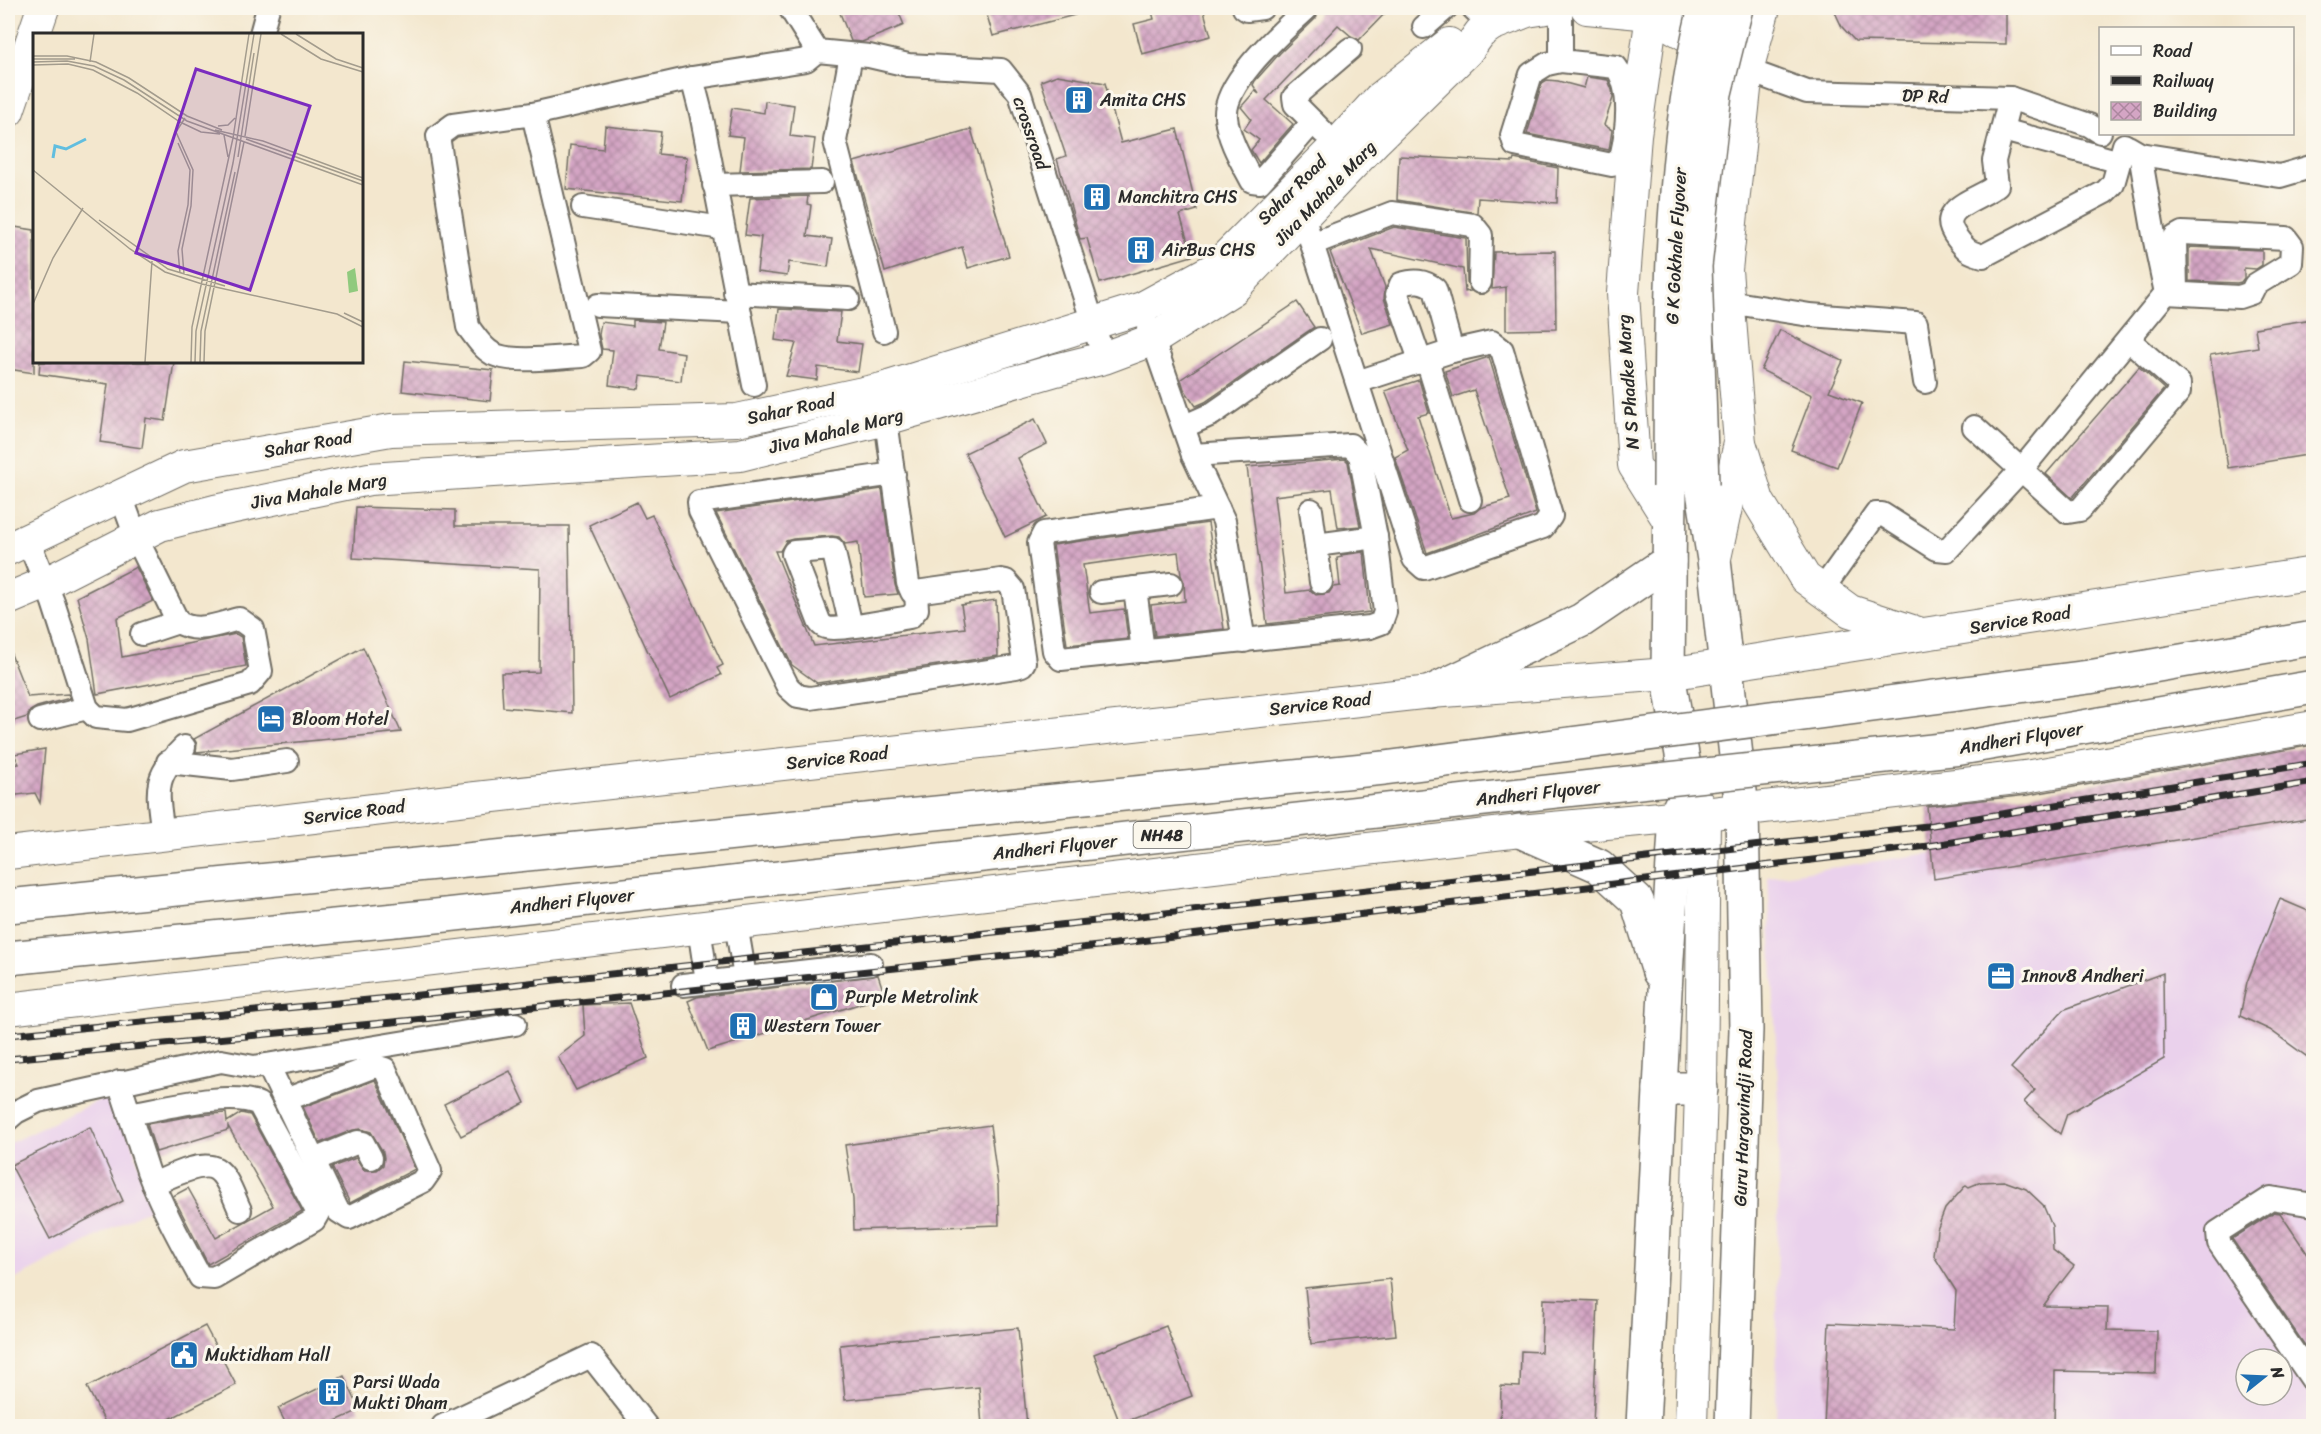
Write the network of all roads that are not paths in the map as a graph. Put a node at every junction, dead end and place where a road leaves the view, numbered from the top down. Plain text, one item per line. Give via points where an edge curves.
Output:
1 (43, 8) edge
2 (268, 8) edge
3 (790, 8) edge
4 (1244, 8) edge
5 (1262, 8) edge
6 (1307, 8) edge
7 (1446, 8) edge
8 (1547, 8) edge
9 (1561, 8) edge
10 (1587, 8) edge
11 (1705, 8) edge
12 (1736, 8) edge
13 (1764, 8) edge
14 (1652, 11) edge
15 (1481, 22) edge
16 (1424, 27) dead end
17 (35, 33) edge
18 (261, 33) edge
19 (33, 37) edge
20 (1350, 48) dead end
21 (817, 51) junction
22 (851, 55) junction
23 (1561, 61) junction
24 (1747, 70) junction
25 (692, 78) junction
26 (2010, 98) junction
27 (8, 111) edge
28 (533, 114) junction
29 (1313, 122) junction
30 (2098, 130) edge
31 (2014, 133) dead end
32 (2104, 135) edge
33 (2082, 151) junction
34 (2125, 152) junction
35 (1345, 155) junction
36 (2313, 166) edge
37 (822, 182) dead end
38 (714, 185) junction
39 (583, 207) dead end
40 (722, 228) junction
41 (1307, 230) junction
42 (1480, 282) dead end
43 (2171, 293) junction
44 (848, 299) dead end
45 (737, 302) junction
46 (1728, 302) junction
47 (598, 305) dead end
48 (1142, 308) junction
49 (1093, 323) junction
50 (884, 332) dead end
51 (1152, 339) junction
52 (1320, 339) dead end
53 (2129, 339) junction
54 (1452, 351) junction
55 (998, 352) junction
56 (1104, 358) junction
57 (1424, 362) junction
58 (1357, 382) junction
59 (1925, 382) dead end
60 (1006, 384) junction
61 (754, 385) dead end
62 (884, 404) junction
63 (633, 423) junction
64 (1185, 426) junction
65 (532, 427) junction
66 (1974, 427) dead end
67 (1740, 442) junction
68 (294, 446) junction
69 (1193, 455) junction
70 (636, 461) junction
71 (537, 468) junction
72 (2022, 469) junction
73 (894, 474) junction
74 (1686, 486) junction
75 (302, 493) junction
76 (121, 496) junction
77 (1470, 500) dead end
78 (1218, 508) junction
79 (1311, 510) dead end
80 (1669, 521) junction
81 (136, 537) junction
82 (1376, 537) junction
83 (18, 544) edge
84 (1316, 544) junction
85 (1714, 560) junction
86 (1669, 561) junction
87 (2313, 573) edge
88 (46, 582) junction
89 (1321, 582) dead end
90 (1171, 584) dead end
91 (1135, 588) junction
92 (1822, 590) junction
93 (916, 592) junction
94 (1101, 592) dead end
95 (8, 599) edge
96 (177, 622) junction
97 (851, 626) dead end
98 (142, 634) dead end
99 (1924, 635) junction
100 (2313, 638) edge
101 (1244, 642) junction
102 (1143, 651) junction
103 (1726, 666) junction
104 (1668, 674) junction
105 (2313, 687) edge
106 (1431, 692) junction
107 (87, 708) junction
108 (40, 720) dead end
109 (2313, 727) edge
110 (287, 761) dead end
111 (1690, 806) junction
112 (1742, 809) junction
113 (1520, 831) junction
114 (163, 835) junction
115 (8, 853) edge
116 (8, 906) edge
117 (736, 924) junction
118 (699, 928) junction
119 (8, 958) edge
120 (871, 964) dead end
121 (745, 978) junction
122 (707, 981) junction
123 (683, 985) dead end
124 (1665, 991) junction
125 (8, 1009) edge
126 (514, 1024) dead end
127 (268, 1065) junction
128 (119, 1082) junction
129 (1660, 1089) junction
130 (1701, 1089) junction
131 (285, 1100) junction
132 (129, 1114) junction
133 (8, 1119) edge
134 (371, 1158) dead end
135 (314, 1160) junction
136 (153, 1184) junction
137 (240, 1210) dead end
138 (2310, 1210) edge
139 (2313, 1382) edge
140 (443, 1426) edge
141 (646, 1426) edge
142 (1643, 1426) edge
143 (1690, 1426) edge
144 (1732, 1426) edge

1 - 17 street
2 - 18 street
3 - 21 street
4 - 5 street
6 - 29 street via 1244,71 1228,102 1226,117 1252,181 1260,182
7 - 16 street
8 - 15 street, Jiva Mahale Marg
9 - 23 street
10 - 14 street
11 - 74 main road, G K Gokhale Flyover, bridge via 1688,88 1672,255
12 - 74 main road, G K Gokhale Flyover, bridge via 1715,93 1695,267
13 - 24 street
14 - 24 street
14 - 80 street, N S Phadke Marg via 1635,135 1623,293 1634,465
15 - 35 street, Jiva Mahale Marg via 1467,51
19 - 27 street
20 - 29 street via 1294,97 1295,104
21 - 22 street, crossroad
21 - 25 street via 806,60
22 - 49 street, crossroad via 908,65 1001,70 1020,94
22 - 50 street via 835,141
23 - 23 street via 1531,74 1512,135 1515,145 1612,165 1621,158 1627,132 1623,76 1616,67
24 - 26 street, DP Rd via 1807,92
24 - 46 street via 1726,270
25 - 28 street
25 - 38 street
26 - 30 street, DP Rd
26 - 34 street via 1994,160 1998,185 1962,205 1949,221 1949,228 1968,252 1983,256 2105,192 2113,184
28 - 28 street via 453,124 438,136 468,327 481,345 494,354 512,358 583,356 589,351
29 - 35 street
30 - 33 street
31 - 33 street
32 - 34 street, DP Rd
33 - 34 street
34 - 36 street, DP Rd via 2280,176
34 - 43 street
35 - 41 street, Jiva Mahale Marg
35 - 48 street, Sahar Road via 1214,268
37 - 38 street
38 - 40 street
39 - 40 street
40 - 45 street
41 - 42 street via 1392,213 1473,225 1481,236
41 - 51 street, Jiva Mahale Marg via 1233,289
41 - 58 street
43 - 43 street via 2240,297 2251,293 2255,285 2291,263 2292,246 2286,238 2182,233 2175,237
43 - 53 street
44 - 45 street
45 - 47 street
45 - 61 street
46 - 59 street via 1810,315 1916,323
46 - 67 street
48 - 49 street, Sahar Road
48 - 51 street
49 - 55 street, Sahar Road
49 - 56 street, crossroad
51 - 56 street, Jiva Mahale Marg
51 - 64 street
52 - 64 street via 1212,414
53 - 72 street
53 - 72 street via 2179,384 2180,393 2080,510 2068,512
54 - 57 street
54 - 57 street via 1435,289 1413,280 1401,284 1397,294
54 - 58 street via 1492,342 1502,350 1551,516 1543,527 1424,568 1414,560
55 - 60 street
55 - 62 street, Sahar Road
56 - 60 street, Jiva Mahale Marg
57 - 58 street
57 - 77 street
60 - 62 street, Jiva Mahale Marg
62 - 63 street, Sahar Road via 737,420
62 - 70 street, Jiva Mahale Marg via 740,455
62 - 73 street
63 - 65 street, Sahar Road
63 - 70 street
64 - 69 street
65 - 68 street, Sahar Road via 391,430
65 - 71 street
66 - 72 street
67 - 85 street
67 - 92 street via 1758,501 1805,578
68 - 75 street
68 - 76 street, Sahar Road via 184,466
69 - 78 street
69 - 82 street via 1350,445 1360,455
70 - 71 street, Jiva Mahale Marg
71 - 75 street, Jiva Mahale Marg via 369,479
72 - 92 street via 1947,550 1937,549 1876,514
73 - 93 street via 908,583
73 - 93 street via 702,501 698,505 788,687 798,696 810,698 1022,665 1013,589 1006,581
74 - 80 main road
74 - 85 main road
75 - 81 street, Jiva Mahale Marg via 160,525
76 - 81 street
76 - 83 street, Sahar Road
78 - 101 street via 1224,521
78 - 102 street via 1044,533 1039,543 1054,651 1061,659
79 - 84 street
80 - 86 main road
81 - 88 street, Jiva Mahale Marg
81 - 96 street
82 - 84 street
82 - 101 street via 1385,612 1381,622 1370,627
83 - 88 street
84 - 89 street
85 - 103 main road
86 - 104 main road
86 - 106 main road via 1582,620
87 - 99 street, Service Road
88 - 95 street, Jiva Mahale Marg
88 - 107 street
90 - 91 street
91 - 94 street
91 - 102 street
92 - 99 street via 1850,611
93 - 97 street via 917,609 910,617
96 - 98 street
96 - 107 street via 188,628 202,628 239,619 253,629 261,671 250,684 127,720 96,717
99 - 103 street, Service Road
100 - 116 main road, bridge via 2089,677 1384,768
101 - 102 street
103 - 104 street, Service Road
103 - 112 main road
104 - 106 street, Service Road
104 - 111 main road
105 - 119 main road, Andheri Flyover / NH48, bridge via 1961,748 446,915
106 - 114 street, Service Road
107 - 108 street
109 - 112 street via 2025,777
110 - 114 street via 232,769 176,754 162,773 158,794
111 - 112 street
111 - 113 street
111 - 124 main road
111 - 130 street
112 - 144 main road, Guru Hargovindji Road via 1746,1030
113 - 117 street
113 - 124 main road via 1599,866 1637,901
114 - 115 street, Service Road
117 - 118 street
117 - 121 street
118 - 122 street
118 - 125 street
120 - 121 street
121 - 122 street
122 - 123 street
124 - 129 main road
126 - 127 street
127 - 128 street via 254,1067 221,1061
127 - 131 street
128 - 132 street
128 - 133 street via 38,1101
129 - 130 main road
129 - 142 main road
130 - 143 street
131 - 135 street
131 - 135 street via 375,1066 385,1069 430,1171 423,1181 349,1218 338,1211
132 - 136 street
132 - 136 street via 219,1099 252,1100 259,1104 318,1213 314,1220 214,1278 200,1277
134 - 135 street via 363,1143 358,1142
136 - 137 street via 204,1165 221,1174
138 - 139 street via 2271,1198 2218,1232 2219,1243
140 - 141 street via 591,1356

